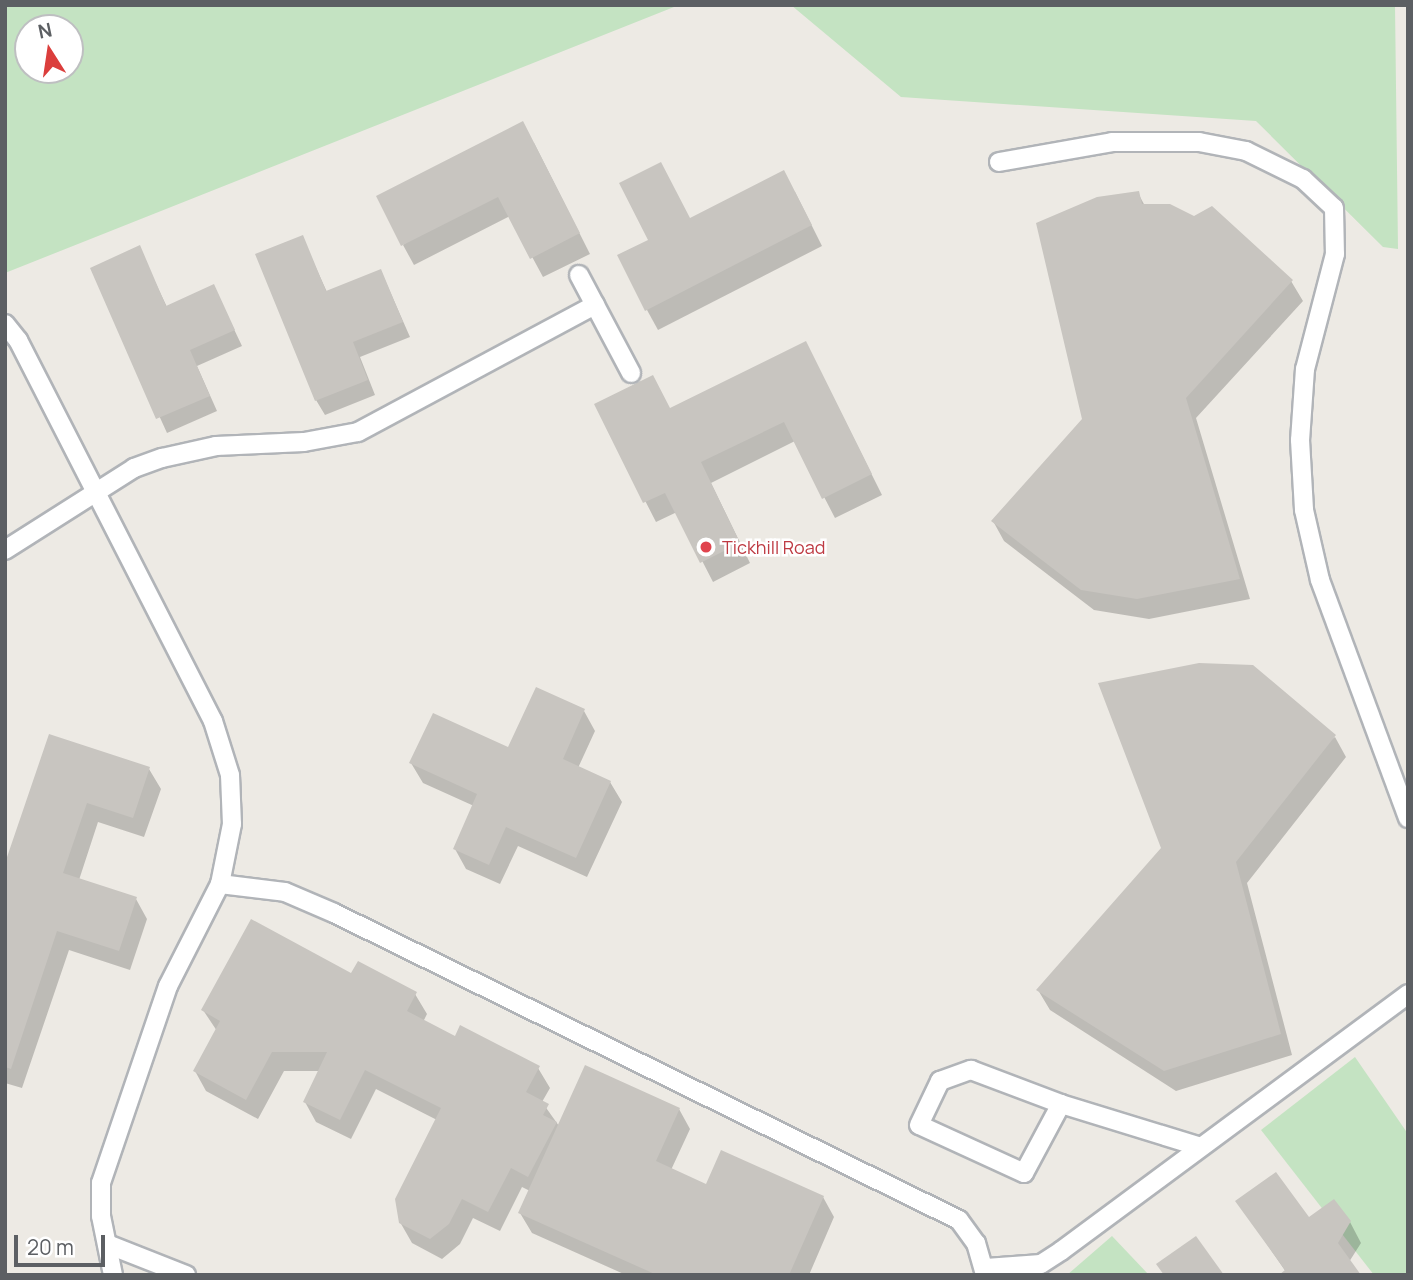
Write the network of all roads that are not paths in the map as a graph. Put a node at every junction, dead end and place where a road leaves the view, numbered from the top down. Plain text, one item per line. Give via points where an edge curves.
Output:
1 (999, 162) dead end
2 (579, 275) dead end
3 (596, 305) junction
4 (5, 324) edge
5 (631, 373) dead end
6 (95, 492) junction
7 (5, 550) edge
8 (1408, 818) edge
9 (220, 884) junction
10 (1408, 993) edge
11 (1060, 1104) junction
12 (1201, 1147) junction
13 (107, 1244) junction
14 (985, 1271) edge
15 (113, 1275) edge
16 (186, 1275) edge

1 - 8 lane via 1112,142 1199,142 1246,151 1292,173 1334,208 1335,254 1305,369 1300,440 1304,510 1320,580
2 - 3 lane
3 - 5 lane
3 - 6 lane via 358,432 304,442 185,452 134,468
4 - 6 lane via 18,340
6 - 7 lane
6 - 9 lane via 213,721 230,775 232,824
9 - 13 lane via 168,986 107,1156 101,1183
9 - 14 lane via 285,892 334,913 959,1220 976,1243
10 - 12 lane
11 - 11 lane via 971,1070 940,1081 919,1125 1024,1173
11 - 12 lane
12 - 14 lane via 1041,1264
13 - 15 lane
13 - 16 lane

